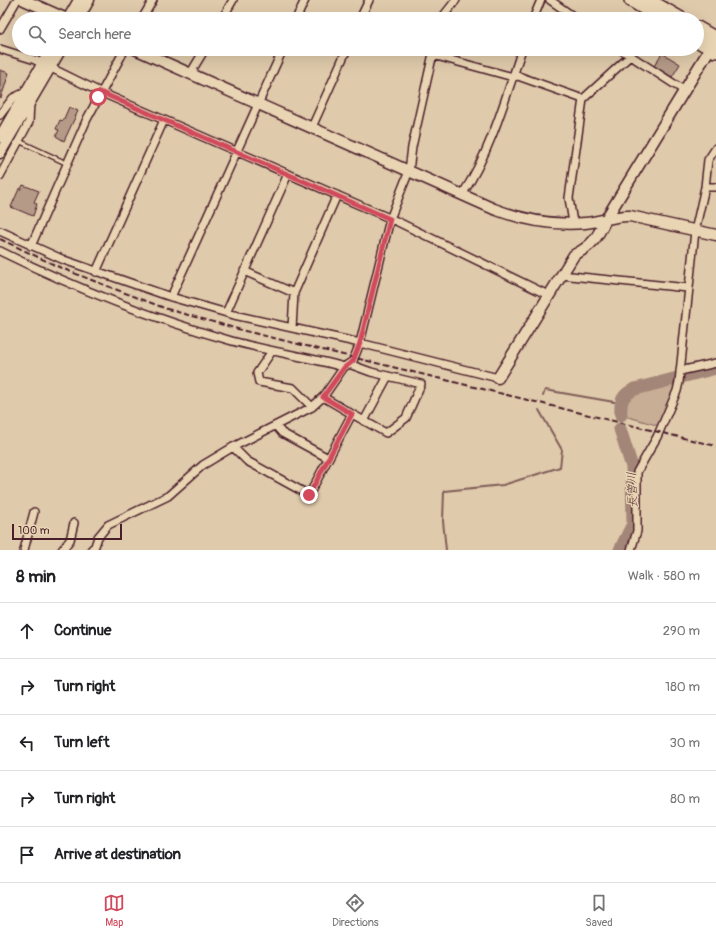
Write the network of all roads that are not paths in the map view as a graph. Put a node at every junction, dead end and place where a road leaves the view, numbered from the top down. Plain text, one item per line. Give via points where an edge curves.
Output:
1 (17, 0) edge
2 (24, 0) edge
3 (79, 0) edge
4 (89, 0) edge
5 (153, 0) edge
6 (233, 0) edge
7 (305, 0) edge
8 (369, 0) edge
9 (456, 0) edge
10 (541, 0) edge
11 (550, 0) edge
12 (631, 0) edge
13 (648, 0) edge
14 (52, 12) edge
15 (72, 12) edge
16 (82, 12) edge
17 (146, 12) edge
18 (226, 12) edge
19 (299, 12) edge
20 (363, 12) edge
21 (447, 12) edge
22 (536, 12) edge
23 (567, 12) edge
24 (651, 12) edge
25 (669, 12) edge
26 (0, 28) edge
27 (704, 35) edge
28 (704, 42) edge
29 (714, 44) edge
30 (0, 49) edge
31 (12, 53) edge
32 (22, 56) edge
33 (49, 56) edge
34 (55, 56) edge
35 (121, 56) edge
36 (150, 56) edge
37 (200, 56) edge
38 (279, 56) edge
39 (344, 56) edge
40 (433, 56) edge
41 (447, 56) edge
42 (520, 56) edge
43 (630, 56) joint
44 (46, 66) junction
45 (190, 74) junction
46 (513, 77) junction
47 (27, 91) junction
48 (685, 91) junction
49 (100, 92) junction
50 (583, 99) junction
51 (30, 102) junction
52 (258, 103) junction
53 (0, 115) edge
54 (164, 120) junction
55 (312, 128) junction
56 (0, 137) edge
57 (19, 141) junction
58 (716, 148) edge
59 (236, 151) junction
60 (0, 153) edge
61 (68, 164) junction
62 (409, 171) junction
63 (288, 174) junction
64 (0, 176) edge
65 (705, 187) junction
66 (716, 187) edge
67 (337, 195) junction
68 (462, 195) junction
69 (390, 219) junction
70 (606, 219) junction
71 (573, 223) junction
72 (0, 231) edge
73 (695, 231) junction
74 (716, 235) edge
75 (31, 246) junction
76 (0, 251) edge
77 (244, 271) junction
78 (96, 272) junction
79 (561, 275) junction
80 (688, 288) junction
81 (294, 293) junction
82 (548, 295) junction
83 (171, 297) junction
84 (226, 313) junction
85 (292, 328) junction
86 (360, 343) junction
87 (272, 351) junction
88 (716, 363) edge
89 (346, 366) junction
90 (680, 372) junction
91 (388, 376) junction
92 (498, 378) joint
93 (323, 397) junction
94 (312, 407) junction
95 (352, 414) junction
96 (364, 421) junction
97 (276, 426) junction
98 (233, 447) junction
99 (328, 458) junction
100 (34, 512) dead end
101 (74, 523) dead end
102 (24, 550) edge
103 (62, 550) edge
104 (91, 550) edge
105 (631, 550) edge

1 - 26 street
2 - 14 street
3 - 15 street
4 - 16 street
5 - 17 street
6 - 18 street
7 - 19 street
8 - 20 street
9 - 21 street
10 - 22 street
11 - 23 street
12 - 24 highway
13 - 25 highway
27 - 29 highway
28 - 29 highway
29 - 48 street
30 - 31 street
32 - 44 street
33 - 44 street
34 - 44 street
35 - 49 street
36 - 45 street
37 - 45 street
38 - 52 street
39 - 55 street
40 - 62 street
41 - 46 street
42 - 46 street
43 - 48 street
43 - 50 street
44 - 47 street
44 - 49 street
44 - 51 street
45 - 52 street
46 - 50 street via 518,76
46 - 68 street via 476,174
47 - 53 street via 13,98
47 - 56 street
48 - 70 street
49 - 54 street
49 - 61 street
50 - 71 street via 569,198
51 - 57 street via 29,122
51 - 60 street
52 - 55 street
52 - 59 street
54 - 59 street
54 - 78 street
55 - 62 street
57 - 61 lane
57 - 64 street
58 - 65 street via 708,160
59 - 63 street
59 - 83 street
61 - 75 street
62 - 68 street
62 - 69 street
63 - 67 street
63 - 77 street
65 - 66 street
65 - 73 street
67 - 69 street
67 - 81 street
68 - 71 street via 520,218 540,222
69 - 82 street
69 - 86 street
70 - 71 street
70 - 73 street via 620,215 630,216
70 - 79 street via 598,236 589,247 574,254
72 - 75 street
73 - 74 street
73 - 80 street
75 - 78 street
76 - 87 street via 56,279 105,298 189,328
77 - 81 street
77 - 84 street
78 - 83 street
79 - 80 street
79 - 82 street
80 - 90 street
81 - 85 street
82 - 92 street
83 - 84 street
84 - 85 street
85 - 86 street
86 - 89 street via 353,361
86 - 92 street
87 - 89 street
87 - 94 street via 257,372 259,382 293,388
88 - 90 street
89 - 91 street
89 - 93 street
90 - 105 street via 679,382 656,437 637,472 637,531
91 - 96 street
91 - 96 street via 421,384 406,418 386,433
93 - 94 street
93 - 95 street
94 - 97 street
95 - 96 street
95 - 99 street
97 - 98 street
97 - 99 street via 282,433
98 - 99 street via 247,461 309,495
98 - 104 street via 195,470 168,496 108,526
100 - 102 street
101 - 103 street via 70,540

